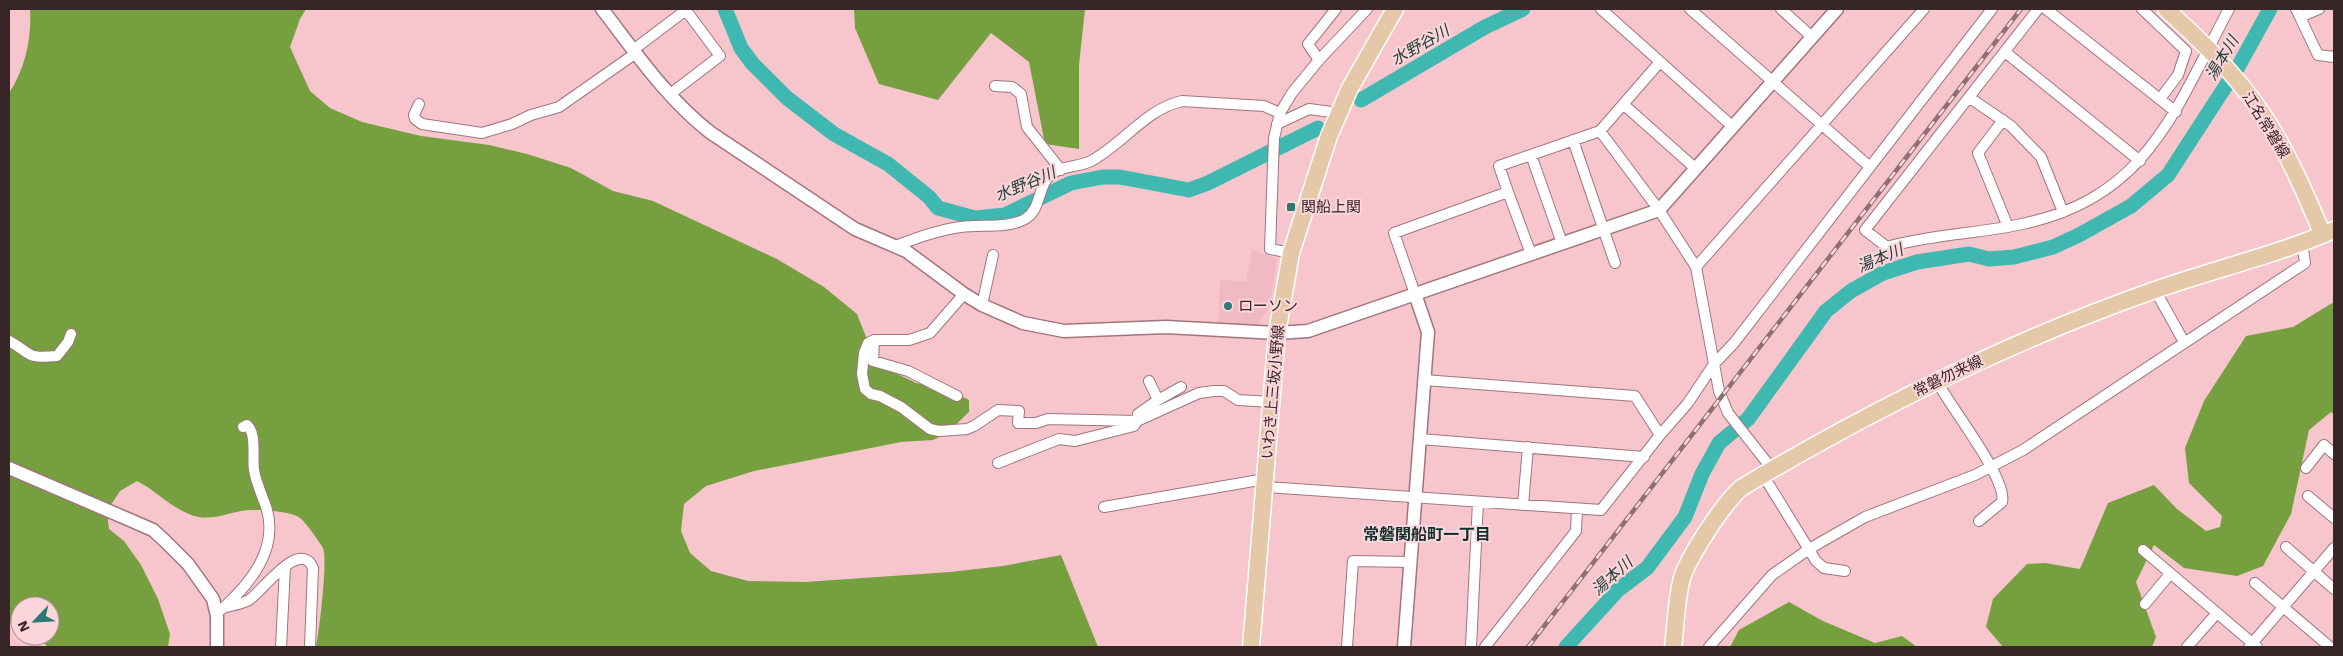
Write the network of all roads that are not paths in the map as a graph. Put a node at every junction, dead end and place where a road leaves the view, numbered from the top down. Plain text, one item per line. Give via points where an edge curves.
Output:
1 (602, 9) edge
2 (1336, 9) edge
3 (1367, 9) edge
4 (1395, 9) edge
5 (1600, 9) edge
6 (1690, 9) edge
7 (1781, 9) edge
8 (1837, 9) edge
9 (1924, 9) edge
10 (1992, 9) edge
11 (2038, 9) edge
12 (2046, 9) edge
13 (2142, 9) edge
14 (2166, 9) edge
15 (2229, 9) edge
16 (2319, 9) edge
17 (685, 10) edge
18 (2298, 13) edge
19 (1812, 37) junction
20 (2206, 47) junction
21 (635, 52) junction
22 (2005, 52) junction
23 (2334, 57) edge
24 (1320, 60) junction
25 (1659, 63) junction
26 (1773, 81) junction
27 (994, 86) dead end
28 (668, 95) junction
29 (1970, 98) junction
30 (2160, 99) junction
31 (419, 104) dead end
32 (1623, 104) junction
33 (2176, 112) junction
34 (1280, 113) junction
35 (1339, 113) junction
36 (2003, 120) junction
37 (1277, 124) junction
38 (1823, 125) junction
39 (1732, 126) junction
40 (1600, 131) junction
41 (1573, 140) junction
42 (1531, 155) junction
43 (2140, 160) junction
44 (1870, 167) junction
45 (1695, 168) junction
46 (1061, 170) junction
47 (1508, 192) junction
48 (1659, 210) junction
49 (2063, 212) junction
50 (2008, 227) junction
51 (1604, 229) junction
52 (2329, 233) edge
53 (2302, 242) junction
54 (1562, 243) junction
55 (896, 246) junction
56 (1291, 253) junction
57 (1531, 254) junction
58 (993, 255) dead end
59 (1615, 263) dead end
60 (1696, 267) junction
61 (2155, 290) junction
62 (964, 294) junction
63 (1415, 294) junction
64 (982, 305) junction
65 (1277, 332) junction
66 (71, 334) dead end
67 (874, 340) junction
68 (9, 341) edge
69 (2184, 342) junction
70 (1714, 364) junction
71 (1424, 380) junction
72 (1936, 380) junction
73 (1149, 381) dead end
74 (1181, 387) dead end
75 (957, 396) dead end
76 (1158, 400) junction
77 (1272, 402) junction
78 (1137, 421) junction
79 (242, 427) dead end
80 (1660, 435) junction
81 (1420, 439) junction
82 (1528, 448) junction
83 (2334, 454) edge
84 (1644, 457) junction
85 (998, 463) dead end
86 (1992, 466) junction
87 (9, 468) edge
88 (2306, 468) dead end
89 (1768, 472) junction
90 (1265, 483) junction
91 (2308, 496) dead end
92 (1415, 498) junction
93 (1478, 502) junction
94 (1523, 505) junction
95 (1104, 507) dead end
96 (1577, 509) junction
97 (2334, 518) edge
98 (1979, 522) dead end
99 (2286, 547) dead end
100 (2334, 548) edge
101 (1809, 549) junction
102 (2143, 550) dead end
103 (1410, 562) junction
104 (285, 566) junction
105 (1845, 571) dead end
106 (2314, 572) junction
107 (2170, 574) junction
108 (2255, 583) dead end
109 (2334, 589) edge
110 (2145, 604) dead end
111 (2283, 607) junction
112 (219, 610) junction
113 (2216, 613) junction
114 (2253, 646) edge
115 (217, 647) edge
116 (281, 647) edge
117 (310, 647) edge
118 (1251, 647) edge
119 (1347, 647) edge
120 (1404, 647) edge
121 (1471, 647) edge
122 (1485, 647) edge
123 (1673, 647) edge
124 (1709, 647) edge
125 (2187, 647) edge
126 (2330, 647) edge

1 - 21 street
2 - 24 street via 1308,44
3 - 24 street
4 - 35 main road, いわき上三坂小野線
5 - 25 street
6 - 26 street
7 - 19 street
8 - 19 street
9 - 38 street
10 - 44 street
11 - 22 street
12 - 30 street
13 - 30 street via 2186,51 2178,75
14 - 20 main road, 江名常磐線
15 - 20 street
16 - 18 street
17 - 21 street
17 - 28 street via 720,56
18 - 23 street via 2318,54
19 - 26 street
20 - 33 street
20 - 52 main road, 江名常磐線 via 2262,112
21 - 28 street
21 - 31 street via 558,107 482,133 422,124 414,115
22 - 29 street
22 - 43 street
24 - 34 street
25 - 32 street
25 - 39 street
26 - 38 street
26 - 39 street
27 - 46 street via 1012,87 1021,94 1026,127
28 - 55 street via 693,120 791,187 855,229
29 - 36 street
29 - 50 street via 1865,230 1887,247 1919,239
30 - 33 street
32 - 40 street
32 - 45 street
33 - 43 street
34 - 37 street
34 - 46 street via 1264,106 1176,102 1091,160
35 - 37 street via 1309,109
35 - 56 main road, いわき上三坂小野線
36 - 49 street via 2041,158
36 - 50 street via 1978,153
37 - 56 street via 1270,249
38 - 44 street
38 - 60 street
39 - 45 street
40 - 41 street
40 - 48 street
41 - 42 street
41 - 51 street
42 - 47 street via 1499,166
42 - 54 street
43 - 49 street via 2102,193
44 - 70 street via 1734,343
45 - 48 street
46 - 55 street via 1050,176 1031,214 1018,222 934,231
47 - 57 street
47 - 63 street via 1394,233
48 - 51 street
48 - 60 street
49 - 50 street
51 - 54 street
51 - 59 street
52 - 53 main road, 常磐勿来線
53 - 61 main road, 常磐勿来線
53 - 69 street via 2305,263
54 - 57 street
55 - 62 street
56 - 65 main road, いわき上三坂小野線
57 - 63 street
58 - 64 street
60 - 70 street
61 - 69 street
61 - 72 main road, 常磐勿来線
62 - 64 street
62 - 67 street via 930,333 909,340
63 - 65 street via 1308,331
63 - 71 street via 1428,332
64 - 65 street via 1023,323 1064,331 1166,327
65 - 77 main road, いわき上三坂小野線
66 - 68 street via 56,356 37,358
67 - 75 street via 873,361 908,371
67 - 78 street via 868,343 864,353 862,374 865,389 939,432 967,429 998,410 1019,411 1018,423 1048,419
69 - 86 street via 2046,436
70 - 80 street via 1688,403
70 - 89 street via 1728,413
71 - 80 street via 1634,396
71 - 81 street
72 - 86 street
72 - 89 main road, 常磐勿来線
73 - 76 street
74 - 76 street
76 - 78 street via 1138,414
77 - 78 street via 1238,400 1224,391 1199,393
77 - 90 main road, いわき上三坂小野線
78 - 85 street via 1134,426 1075,441 1059,439
79 - 112 street via 247,425 252,431 254,470 267,511 269,539 264,556 240,593
80 - 84 street
81 - 82 street
81 - 92 street
82 - 84 street
82 - 94 street
83 - 88 street via 2324,445
84 - 96 street via 1601,510
86 - 98 street via 2002,492 2002,502
86 - 101 street via 1865,518
87 - 112 street via 153,530 204,583
89 - 101 street
89 - 123 main road, 常磐勿来線 via 1741,488 1730,499 1687,567 1679,596
90 - 92 street
90 - 95 street
90 - 118 main road, いわき上三坂小野線
91 - 97 street
92 - 93 street
92 - 103 street
93 - 94 street
93 - 121 street
94 - 96 street
96 - 122 street via 1576,531
99 - 106 street
100 - 106 street
101 - 105 street via 1824,568
101 - 124 street via 1768,580
102 - 107 street
103 - 119 street via 1353,561
103 - 120 street
104 - 112 street via 249,600
104 - 116 street
104 - 117 street via 300,559 308,561 313,568
106 - 109 street
106 - 111 street
107 - 110 street
107 - 113 street
108 - 111 street
111 - 114 street
111 - 126 street
112 - 115 street
113 - 114 street
113 - 125 street

